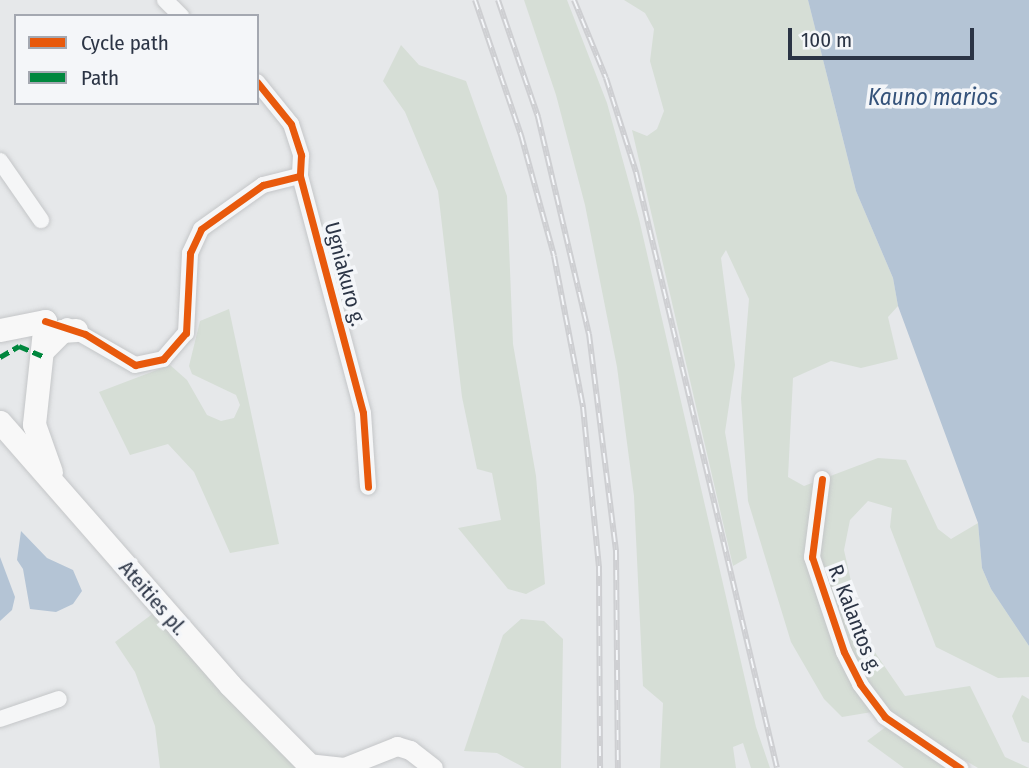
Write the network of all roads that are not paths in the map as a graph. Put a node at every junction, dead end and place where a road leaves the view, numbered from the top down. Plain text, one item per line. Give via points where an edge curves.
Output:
1 (165, 0) edge
2 (179, 14) edge
3 (259, 84) edge
4 (0, 161) edge
5 (300, 176) junction
6 (41, 220) dead end
7 (45, 321) junction
8 (0, 330) edge
9 (76, 330) junction
10 (44, 349) junction
11 (0, 422) edge
12 (822, 479) dead end
13 (368, 487) dead end
14 (57, 488) junction
15 (59, 699) dead end
16 (0, 719) edge
17 (378, 750) junction
18 (310, 766) edge
19 (368, 768) edge
20 (433, 768) edge
21 (960, 768) edge

1 - 2 street
3 - 5 street, Ugniakuro g. via 291,124 301,155
4 - 6 street
5 - 9 street via 263,185 201,229 190,253 186,333 163,359 135,365
5 - 13 street, Ugniakuro g. via 363,413
7 - 8 highway
7 - 9 street
7 - 10 highway
9 - 10 highway via 62,331
10 - 14 highway via 34,424
11 - 14 highway, Ateities pl.
12 - 21 street, R. Kalantos g. via 812,557 850,663 885,717
14 - 18 highway, Ateities pl. via 230,685
15 - 16 street
17 - 18 main road via 344,767
17 - 19 main road
17 - 20 main road via 403,747

